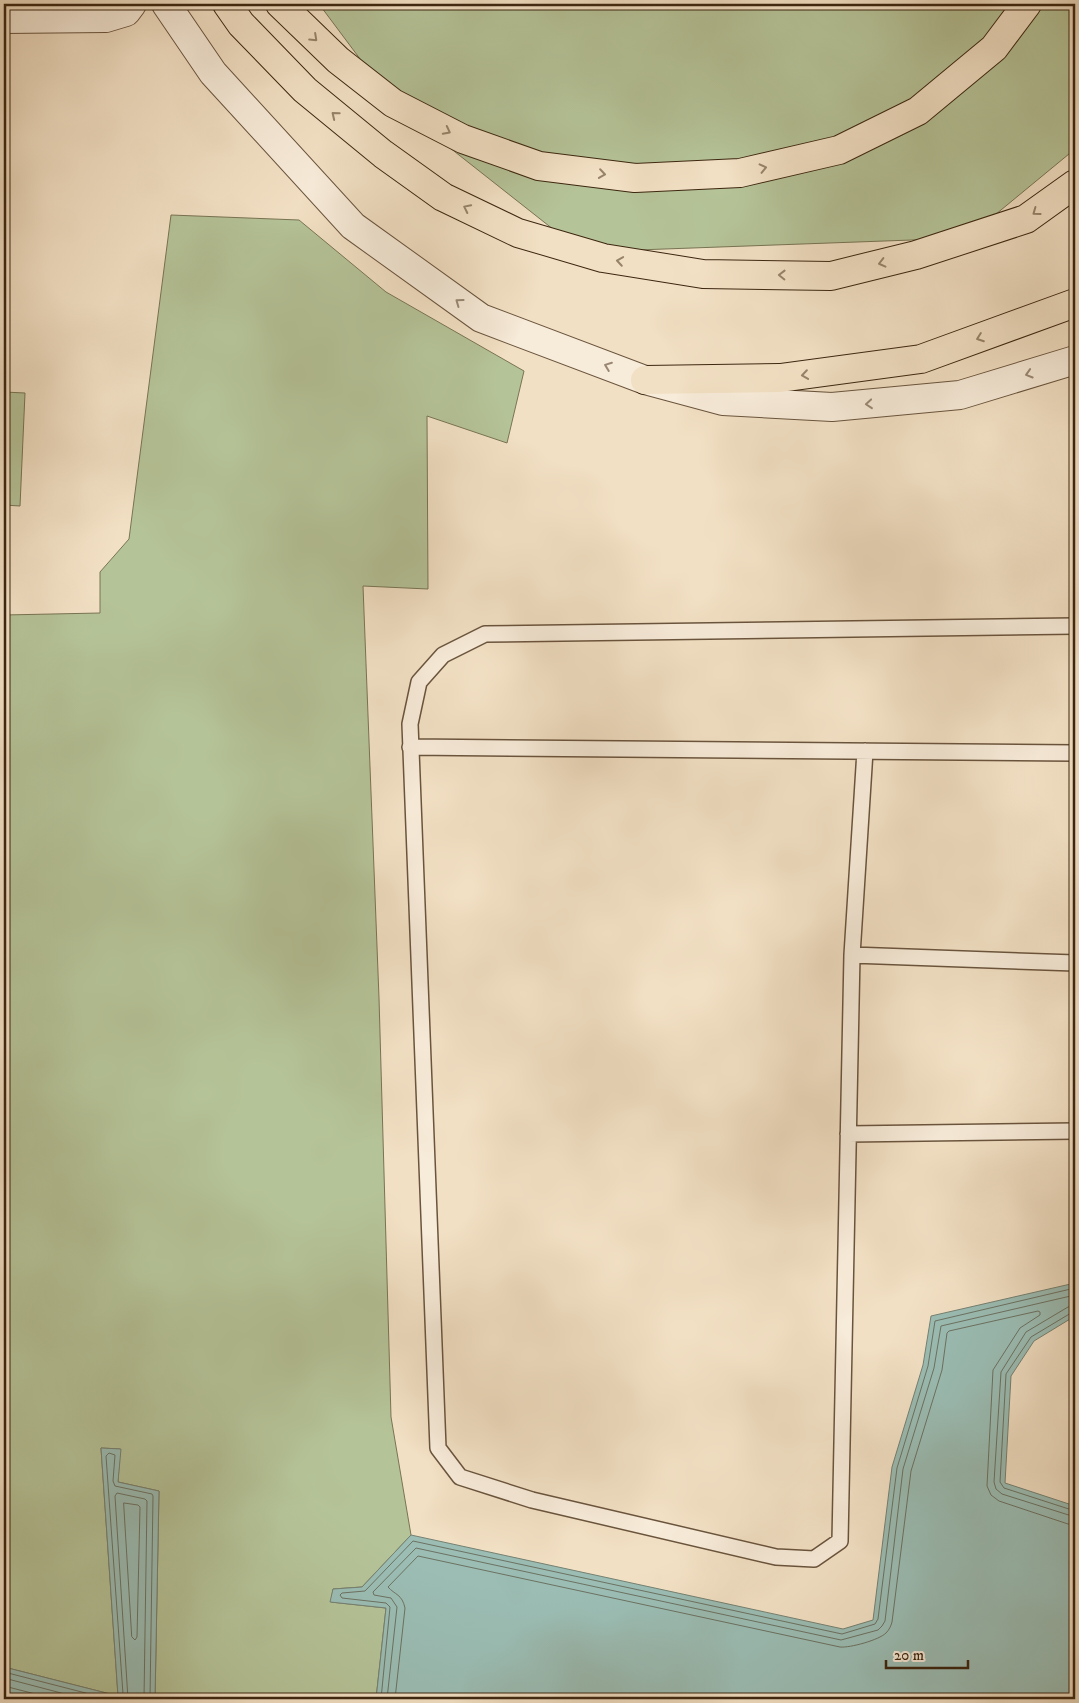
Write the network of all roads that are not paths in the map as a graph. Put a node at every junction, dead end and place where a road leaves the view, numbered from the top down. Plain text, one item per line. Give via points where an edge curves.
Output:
1 (132, 4) edge
2 (166, 4) edge
3 (227, 4) edge
4 (280, 4) edge
5 (1027, 4) edge
6 (4, 19) edge
7 (1075, 184) edge
8 (1075, 303) edge
9 (1075, 360) edge
10 (645, 380) junction
11 (1075, 626) edge
12 (410, 747) junction
13 (865, 751) junction
14 (1075, 753) edge
15 (852, 955) junction
16 (1075, 963) edge
17 (1075, 1131) edge
18 (848, 1134) junction

1 - 6 street via 119,16 106,18
10 -> 2 street via 482,318 353,226 212,73
7 -> 3 main road via 1026,219 916,255 830,276 703,274 603,258 518,233 443,196 383,154 305,90 241,24
4 -> 5 main road via 338,60 393,103 463,139 539,166 635,178 740,173 839,150 918,111 994,48
8 -> 10 main road via 921,359 780,378
9 -> 10 street via 960,395 832,407 723,401
11 - 12 lane via 485,634 443,655 419,682 410,724
12 - 13 lane
12 - 18 lane via 438,1448 460,1477 532,1500 776,1557 814,1559 840,1540
13 - 14 lane
13 - 15 lane
15 - 16 lane
15 - 18 lane
17 - 18 lane

